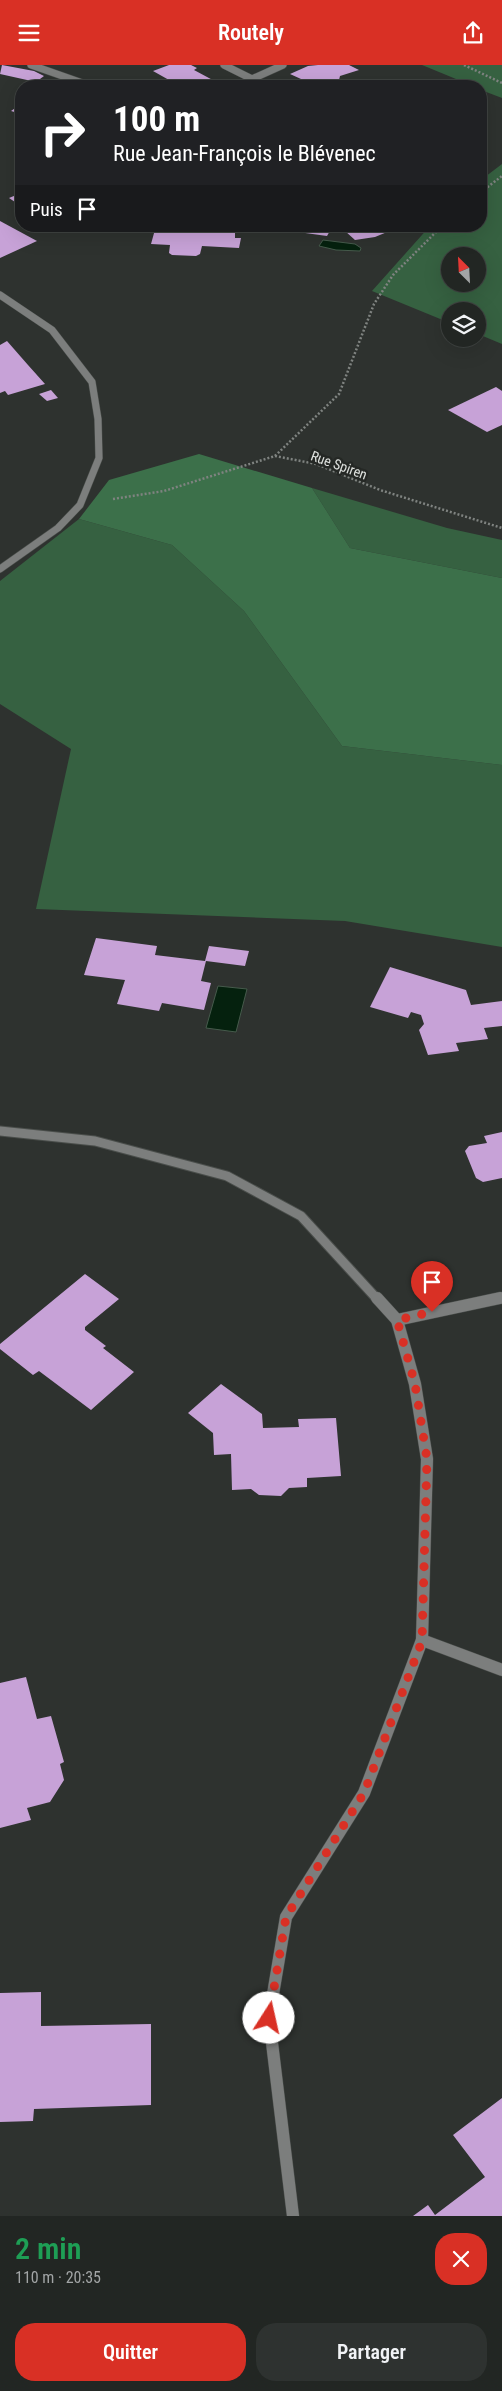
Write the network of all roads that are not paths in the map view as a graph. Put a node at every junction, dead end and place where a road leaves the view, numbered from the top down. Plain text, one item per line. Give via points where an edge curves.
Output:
1 (30, 65) edge
2 (224, 65) edge
3 (283, 65) edge
4 (73, 80) edge
5 (0, 295) edge
6 (0, 569) edge
7 (0, 1131) edge
8 (502, 1298) edge
9 (397, 1320) junction
10 (422, 1641) junction
11 (502, 1670) edge
12 (292, 2216) edge

1 - 4 street
2 - 3 street via 252,79
5 - 6 street via 52,330 92,382 98,419 99,458 80,505 58,528
7 - 9 street via 95,1141 227,1177 301,1216
8 - 9 street
9 - 10 street via 415,1384 427,1459
10 - 11 street
10 - 12 street via 364,1793 286,1917 269,2018

